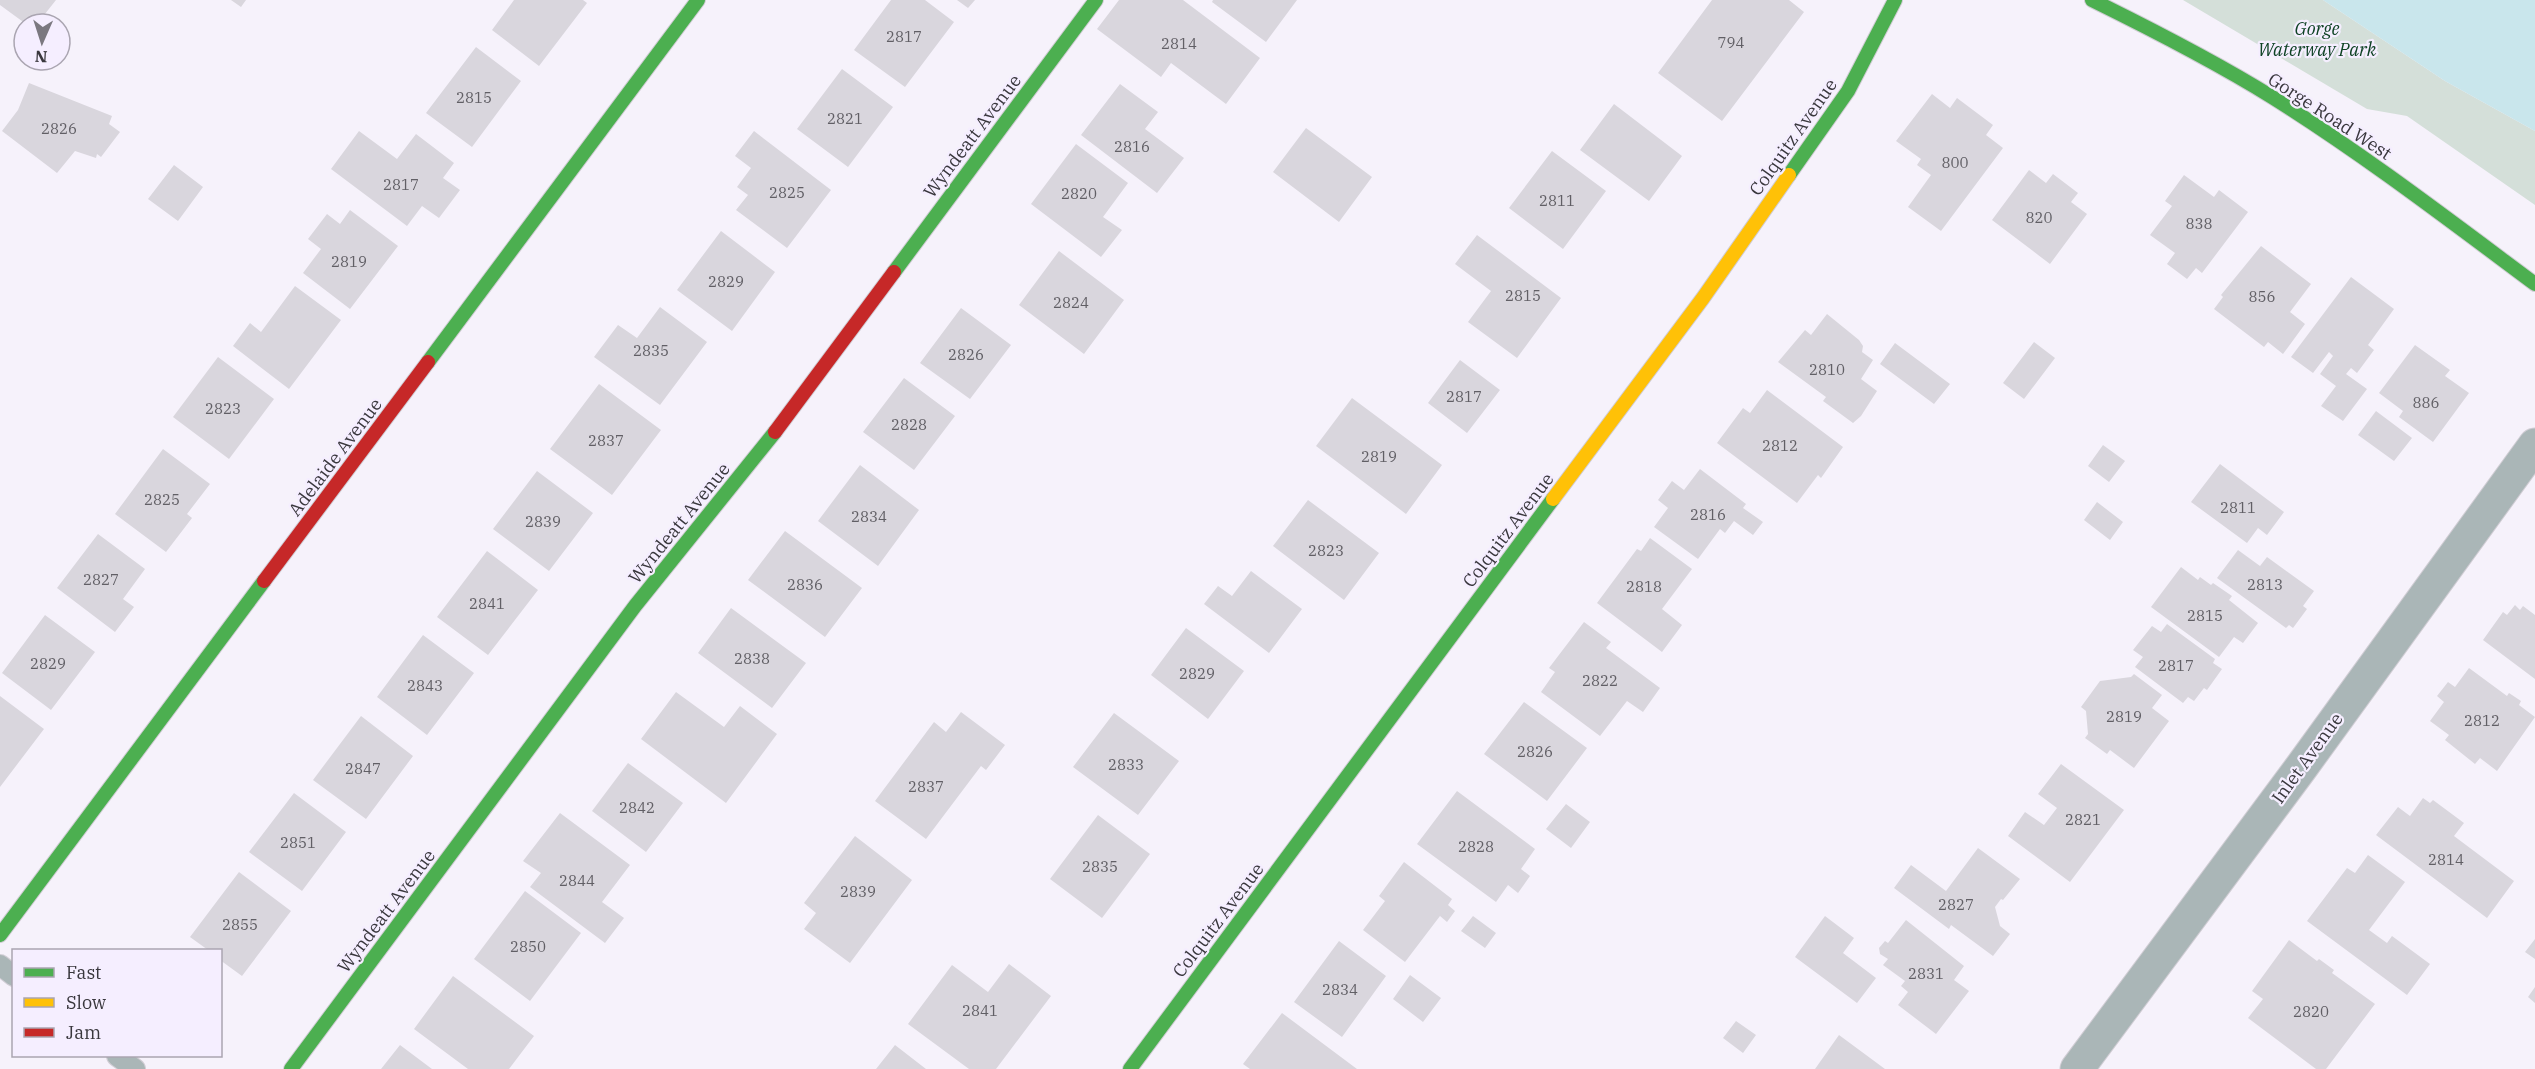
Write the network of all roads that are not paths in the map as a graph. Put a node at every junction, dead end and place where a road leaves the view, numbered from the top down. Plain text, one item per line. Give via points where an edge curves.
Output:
1 (698, 0) edge
2 (1096, 0) edge
3 (1895, 0) edge
4 (2091, 0) edge
5 (2535, 284) edge
6 (2535, 445) edge
7 (0, 935) edge
8 (118, 1057) edge
9 (135, 1069) edge
10 (291, 1069) edge
11 (1130, 1069) edge
12 (2077, 1069) edge

1 - 7 street, Adelaide Avenue
2 - 10 street, Wyndeatt Avenue via 766,444 635,606
3 - 11 street, Colquitz Avenue via 1848,91 1703,298
4 - 5 street, Gorge Road West via 2271,97 2385,174
6 - 12 street, Inlet Avenue
8 - 9 lane

